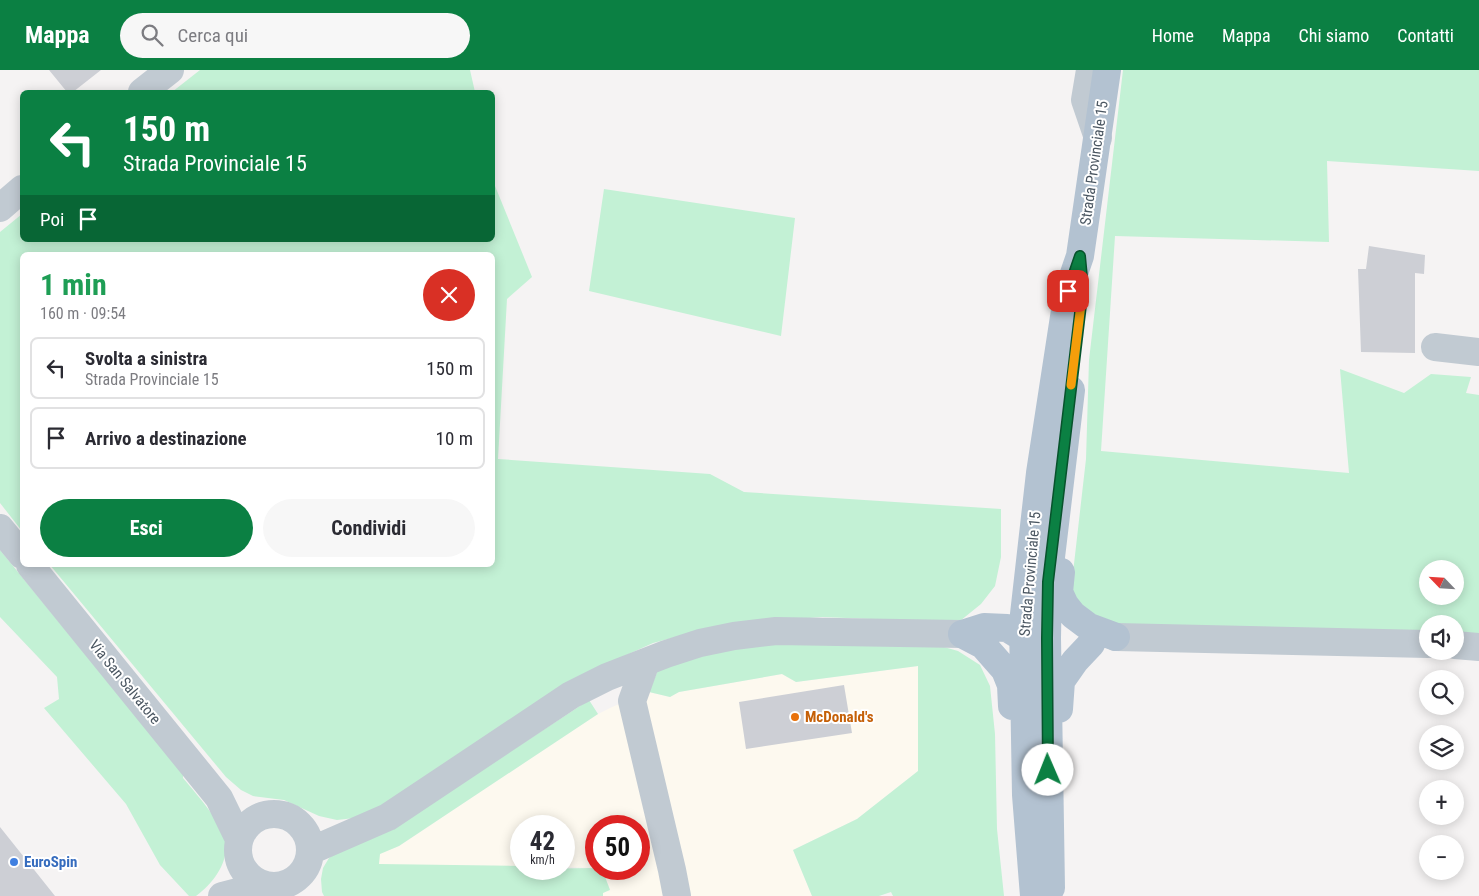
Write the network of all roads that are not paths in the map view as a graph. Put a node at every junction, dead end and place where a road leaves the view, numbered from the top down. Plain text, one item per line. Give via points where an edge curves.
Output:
1 (170, 70) edge
2 (1090, 70) edge
3 (1108, 70) edge
4 (145, 90) edge
5 (1098, 138) junction
6 (20, 191) edge
7 (0, 208) edge
8 (1080, 256) junction
9 (1435, 347) dead end
10 (1479, 352) edge
11 (1062, 463) junction
12 (0, 528) edge
13 (20, 553) edge
14 (32, 567) edge
15 (1099, 636) junction
16 (1035, 638) junction
17 (972, 640) junction
18 (1419, 644) edge
19 (1464, 646) edge
20 (1479, 647) edge
21 (646, 662) junction
22 (597, 682) junction
23 (632, 701) junction
24 (220, 798) junction
25 (266, 814) junction
26 (1038, 814) junction
27 (239, 848) junction
28 (309, 858) junction
29 (277, 889) edge
30 (222, 896) edge
31 (312, 896) edge
32 (677, 896) edge
33 (1034, 896) edge
34 (1051, 896) edge

1 - 4 street
2 - 5 street via 1085,100
3 - 5 main road, Strada Provinciale 15
5 - 8 main road, Strada Provinciale 15
6 - 7 street
8 - 11 main road, Strada Provinciale 15 via 1083,288
8 - 16 main road, Strada Provinciale 15 via 1068,291 1037,495 1045,508
9 - 10 street
11 - 15 main road via 1071,488 1059,592 1072,615
11 - 16 main road, Strada Provinciale 15 via 1048,582
12 - 13 street
14 - 24 street, Via San Salvatore
15 - 16 main road via 1059,631
15 - 18 street
15 - 26 main road via 1075,661 1061,682 1061,798
16 - 17 main road via 1007,628 984,627
16 - 26 main road, Strada Provinciale 15
17 - 21 street via 776,631 700,642
17 - 26 main road via 1004,670 1011,685 1016,794
19 - 20 street
21 - 22 street
21 - 23 street
22 - 23 street
22 - 28 street via 571,695 388,817
23 - 32 street
24 - 25 street
24 - 27 street, Via San Salvatore
25 - 27 street via 250,822 243,830
25 - 28 street via 282,814 301,825 308,835
26 - 33 main road, Strada Provinciale 15
26 - 34 main road, Strada Provinciale 15
27 - 29 street via 242,868 248,876
27 - 30 street
28 - 29 street via 302,874
28 - 31 street
29 - 30 street

